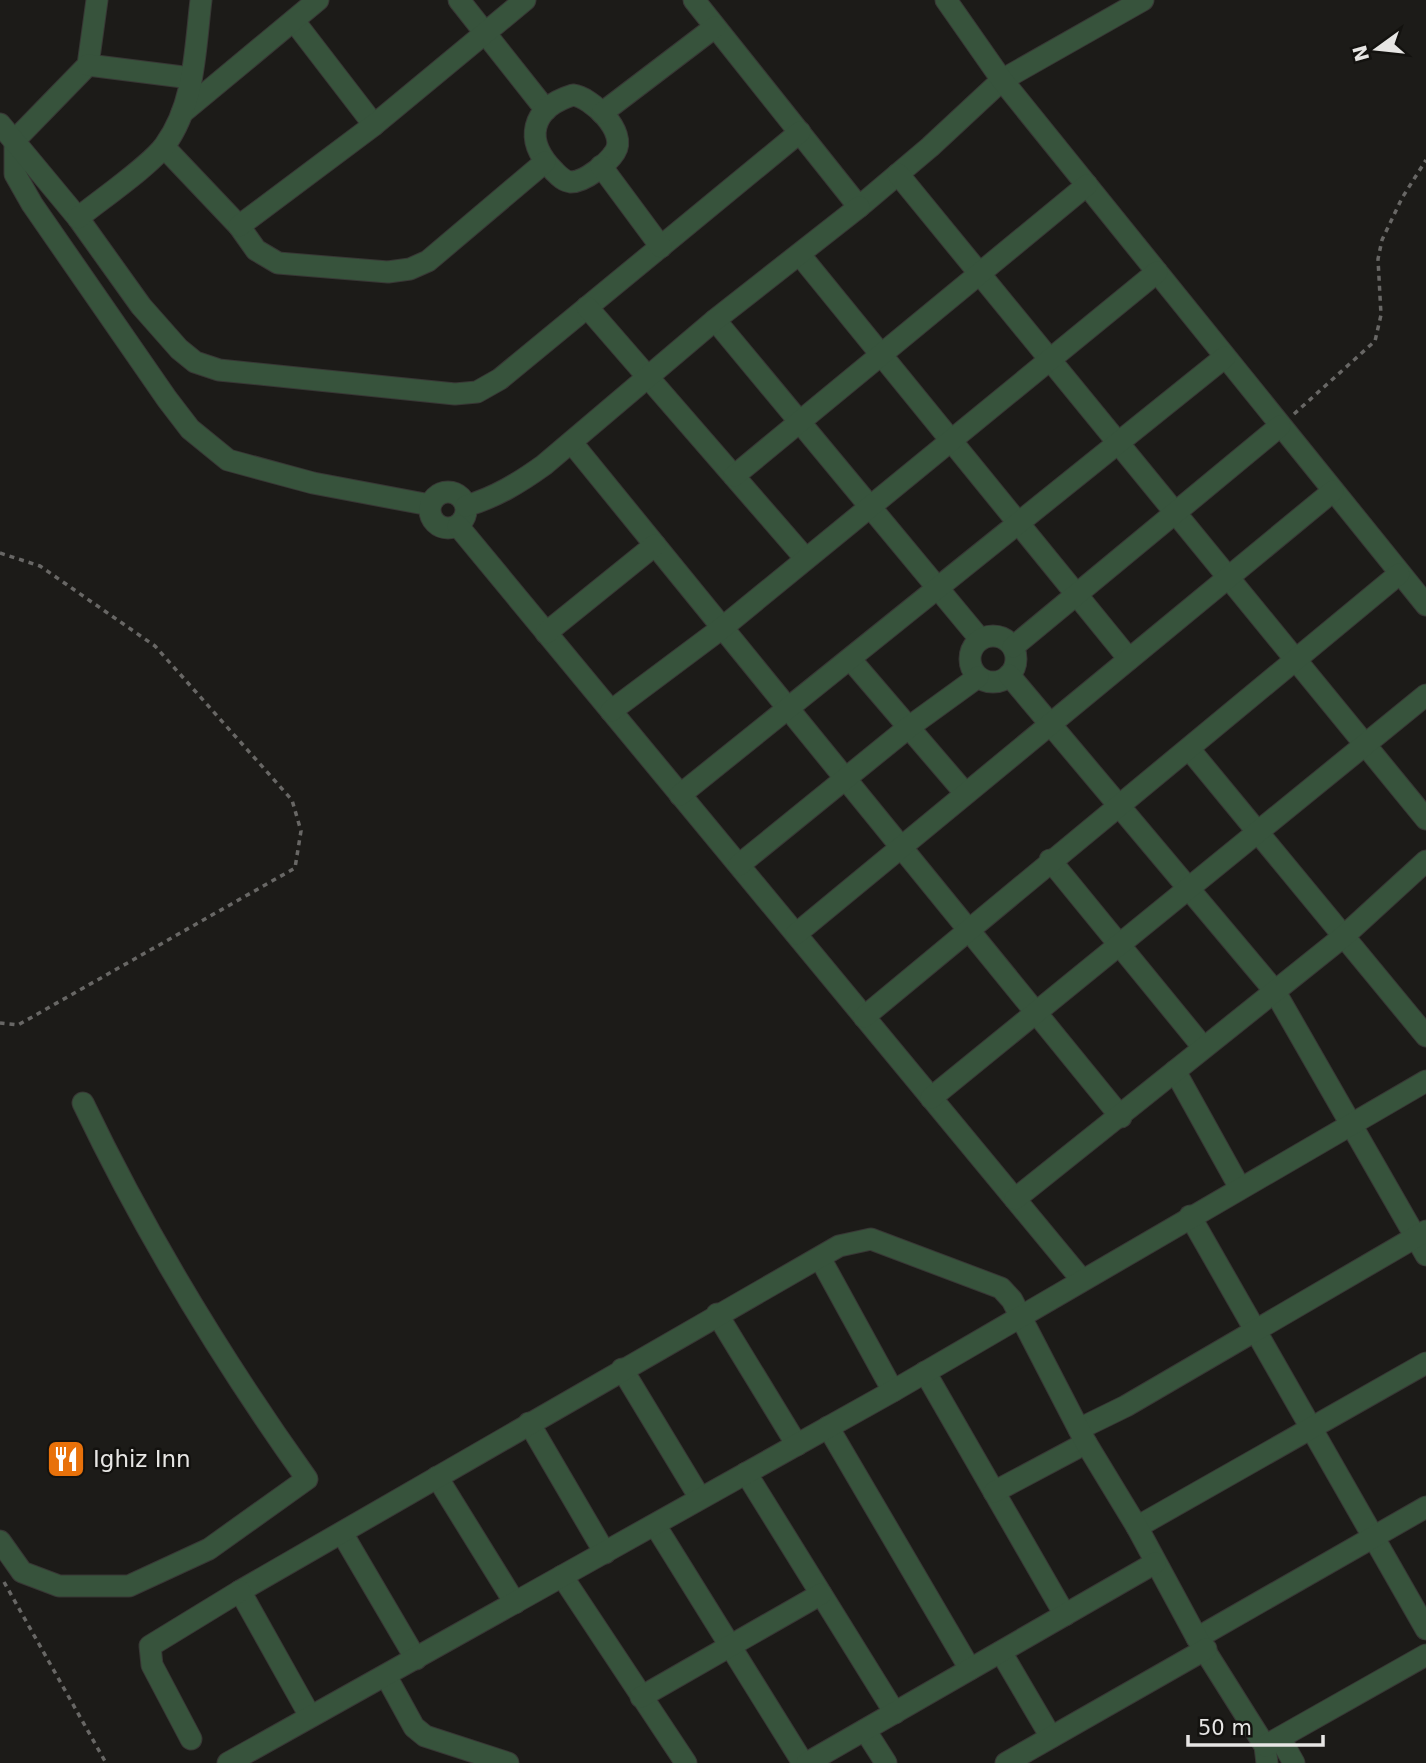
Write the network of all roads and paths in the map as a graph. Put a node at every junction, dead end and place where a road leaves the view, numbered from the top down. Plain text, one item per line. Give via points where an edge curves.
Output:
1 (97, 0) edge
2 (201, 0) edge
3 (318, 0) edge
4 (459, 0) edge
5 (525, 0) edge
6 (694, 0) edge
7 (946, 0) edge
8 (1143, 0) edge
9 (293, 21) junction
10 (715, 27) junction
11 (485, 33) junction
12 (88, 65) junction
13 (191, 78) junction
14 (1002, 80) junction
15 (546, 110) junction
16 (182, 113) junction
17 (602, 113) junction
18 (0, 124) edge
19 (374, 125) junction
20 (800, 132) junction
21 (15, 141) junction
22 (164, 147) junction
23 (1426, 160) edge
24 (545, 162) junction
25 (601, 166) junction
26 (898, 174) junction
27 (1087, 185) junction
28 (859, 207) junction
29 (78, 218) junction
30 (239, 226) junction
31 (661, 247) junction
32 (800, 255) junction
33 (1157, 272) junction
34 (981, 275) junction
35 (587, 307) junction
36 (715, 320) junction
37 (882, 356) junction
38 (1225, 357) junction
39 (1050, 359) junction
40 (648, 377) junction
41 (800, 423) junction
42 (1280, 426) junction
43 (950, 441) junction
44 (572, 443) junction
45 (1119, 444) junction
46 (734, 476) junction
47 (1333, 491) junction
48 (871, 508) junction
49 (1176, 514) junction
50 (462, 516) junction
51 (1018, 526) junction
52 (655, 545) junction
53 (0, 553) edge
54 (805, 558) junction
55 (1399, 574) junction
56 (1229, 579) junction
57 (938, 589) junction
58 (1075, 596) junction
59 (1426, 605) edge
60 (722, 628) junction
61 (546, 633) junction
62 (980, 639) junction
63 (1013, 647) junction
64 (1129, 659) junction
65 (851, 660) junction
66 (1297, 661) junction
67 (1009, 675) junction
68 (978, 677) junction
69 (1426, 695) edge
70 (789, 710) junction
71 (611, 712) junction
72 (1049, 723) junction
73 (909, 727) junction
74 (1365, 744) junction
75 (1190, 750) junction
76 (845, 778) junction
77 (965, 793) junction
78 (680, 795) junction
79 (1119, 805) junction
80 (1426, 818) edge
81 (1257, 831) junction
82 (901, 846) junction
83 (1050, 860) junction
84 (1426, 861) edge
85 (739, 865) junction
86 (1189, 888) junction
87 (968, 929) junction
88 (796, 934) junction
89 (1344, 936) junction
90 (1118, 943) junction
91 (1273, 990) junction
92 (1035, 1011) junction
93 (864, 1017) junction
94 (0, 1023) edge
95 (1426, 1036) edge
96 (1203, 1047) junction
97 (1175, 1071) junction
98 (1426, 1080) edge
99 (931, 1098) junction
100 (83, 1103) dead end
101 (1121, 1116) junction
102 (1351, 1125) junction
103 (1240, 1188) junction
104 (1015, 1199) junction
105 (1190, 1216) junction
106 (1423, 1241) edge
107 (820, 1258) junction
108 (1082, 1280) junction
109 (717, 1314) junction
110 (1020, 1317) junction
111 (1255, 1330) junction
112 (1426, 1363) edge
113 (622, 1369) junction
114 (925, 1373) junction
115 (893, 1391) junction
116 (529, 1423) junction
117 (828, 1427) junction
118 (1311, 1428) junction
119 (1082, 1436) junction
120 (797, 1445) junction
121 (746, 1473) junction
122 (437, 1478) junction
123 (994, 1492) junction
124 (700, 1498) junction
125 (1426, 1507) edge
126 (655, 1525) junction
127 (1137, 1527) junction
128 (342, 1533) junction
129 (1374, 1538) junction
130 (0, 1541) edge
131 (605, 1553) junction
132 (1155, 1563) junction
133 (0, 1575) edge
134 (562, 1576) junction
135 (240, 1591) junction
136 (821, 1594) junction
137 (516, 1603) junction
138 (1065, 1615) junction
139 (1426, 1629) edge
140 (1202, 1644) junction
141 (731, 1648) junction
142 (1001, 1652) junction
143 (1426, 1656) edge
144 (416, 1659) junction
145 (971, 1669) junction
146 (386, 1676) junction
147 (641, 1697) junction
148 (895, 1713) junction
149 (310, 1716) junction
150 (865, 1730) junction
151 (191, 1739) dead end
152 (1044, 1749) edge
153 (1271, 1749) edge
154 (106, 1763) edge
155 (228, 1763) edge
156 (508, 1763) edge
157 (686, 1763) edge
158 (805, 1763) edge
159 (886, 1763) edge
160 (1006, 1763) edge
161 (1294, 1763) edge

1 - 12 street
2 - 13 street
3 - 9 street
4 - 11 street
5 - 11 street
6 - 10 street
7 - 14 street
8 - 14 street
9 - 16 street
9 - 19 street
10 - 17 street
10 - 20 street
11 - 15 street
11 - 19 street
12 - 13 street
12 - 21 street
13 - 16 street
14 - 26 street
14 - 27 street
15 - 17 street via 573,95 583,96
15 - 24 street via 533,135
16 - 22 street
17 - 25 street via 617,132 618,142 616,152
18 - 21 street
19 - 30 street
20 - 28 street
20 - 31 street
21 - 29 street
21 - 50 street via 15,174 32,204 190,429 228,460 255,470 430,505 435,496 454,492
22 - 29 street
22 - 30 street
23 - 42 path via 1382,240 1378,259 1381,315 1375,341
24 - 25 street via 571,182
24 - 30 street via 428,261 410,269 388,272 278,262 256,250
25 - 31 street
26 - 28 street
26 - 34 street
27 - 33 street
27 - 34 street
28 - 32 street
29 - 35 street via 178,349 195,362 219,370 455,394 477,391 500,379
31 - 35 street
32 - 36 street
32 - 37 street
33 - 38 street
33 - 39 street
34 - 37 street
34 - 39 street
35 - 40 street
36 - 40 street
36 - 41 street
37 - 41 street
37 - 43 street
38 - 42 street
38 - 45 street
39 - 43 street
39 - 45 street
40 - 44 street
40 - 46 street
41 - 46 street
41 - 48 street
42 - 47 street
42 - 49 street
43 - 48 street
43 - 51 street
44 - 50 street via 517,485
44 - 52 street
45 - 49 street
45 - 51 street
46 - 54 street
47 - 55 street
47 - 56 street
48 - 54 street
48 - 57 street
49 - 56 street
49 - 58 street
50 - 61 street
51 - 57 street
51 - 58 street
52 - 60 street
52 - 61 street
53 - 94 path via 40,566 155,646 292,800 301,831 295,867 18,1025
54 - 60 street
55 - 59 street
55 - 66 street
56 - 64 street
56 - 66 street
57 - 62 street
57 - 65 street
58 - 63 street
58 - 64 street
60 - 70 street
60 - 71 street
61 - 71 street
62 - 63 street via 992,635
62 - 68 street via 970,657
63 - 67 street via 1016,657
64 - 72 street
65 - 70 street
65 - 73 street
66 - 74 street
66 - 75 street
67 - 68 street via 999,681
67 - 72 street
68 - 73 street
69 - 74 street
70 - 76 street
70 - 78 street
71 - 78 street
72 - 77 street
72 - 79 street
73 - 76 street
73 - 77 street
74 - 80 street
74 - 81 street
75 - 79 street
75 - 81 street
76 - 82 street
76 - 85 street
77 - 82 street
78 - 85 street
79 - 83 street
79 - 86 street
81 - 86 street
81 - 89 street
82 - 87 street
82 - 88 street
83 - 87 street
83 - 90 street
84 - 89 street
85 - 88 street
86 - 90 street
86 - 91 street
87 - 92 street
87 - 93 street
88 - 93 street
89 - 91 street
89 - 95 street
90 - 92 street
90 - 96 street
91 - 96 street
91 - 102 street
92 - 99 street
92 - 101 street
93 - 99 street
96 - 97 street
97 - 101 street
97 - 103 street
98 - 102 street
99 - 104 street
100 - 130 street via 202,1320 307,1479 209,1549 129,1586 60,1586 22,1572
101 - 104 street
102 - 103 street
102 - 106 street
103 - 105 street
104 - 108 street
105 - 108 street
105 - 111 street
106 - 111 street
107 - 109 street
107 - 110 street via 839,1246 871,1239 1001,1288
107 - 115 street
108 - 110 street
109 - 113 street
109 - 120 street
110 - 114 street
110 - 119 street
111 - 118 street
111 - 119 street
112 - 118 street
113 - 116 street
113 - 124 street
114 - 115 street
114 - 123 street
115 - 117 street
116 - 122 street
116 - 131 street
117 - 120 street
117 - 145 street
118 - 127 street
118 - 129 street
119 - 123 street
119 - 127 street
120 - 121 street
121 - 124 street
121 - 136 street
122 - 128 street
122 - 137 street
123 - 138 street
124 - 126 street
125 - 129 street
126 - 131 street
126 - 141 street
127 - 132 street
128 - 135 street
128 - 144 street
129 - 139 street
129 - 140 street
131 - 134 street
132 - 138 street
132 - 140 street
133 - 154 path
134 - 137 street
134 - 147 street
135 - 149 street
135 - 151 street via 150,1646 152,1665
136 - 141 street
136 - 148 street
137 - 144 street
138 - 142 street
140 - 152 street
140 - 153 street
141 - 147 street
141 - 158 street
142 - 145 street
142 - 152 street
143 - 153 street
144 - 146 street
145 - 148 street
146 - 149 street
146 - 156 street via 414,1727 425,1736
147 - 157 street
148 - 150 street
149 - 155 street
150 - 158 street
150 - 159 street
152 - 160 street
153 - 161 street

